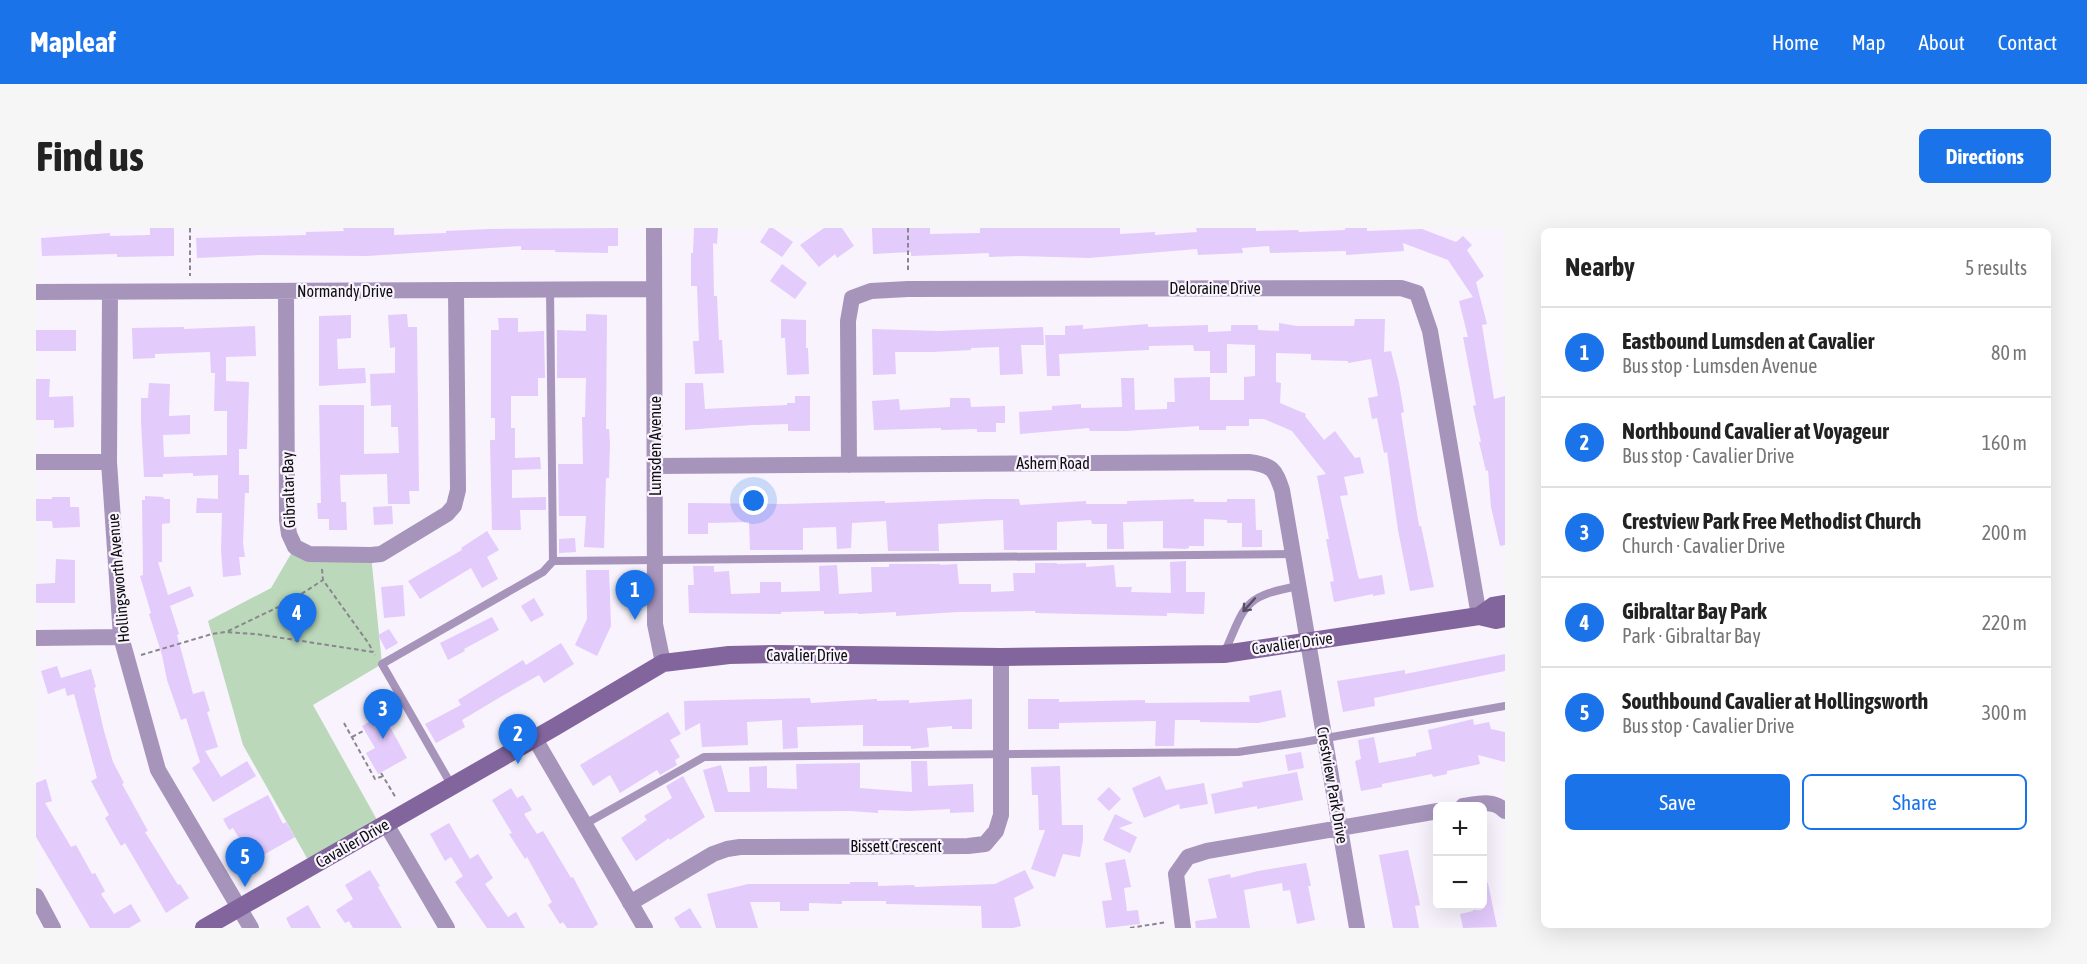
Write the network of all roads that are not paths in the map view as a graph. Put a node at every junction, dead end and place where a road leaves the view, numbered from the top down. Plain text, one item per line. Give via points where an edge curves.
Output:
1 (654, 228) edge
2 (550, 289) junction
3 (654, 290) junction
4 (456, 291) junction
5 (36, 292) edge
6 (285, 292) junction
7 (110, 293) junction
8 (36, 462) edge
9 (109, 462) junction
10 (849, 465) junction
11 (655, 466) junction
12 (1294, 554) junction
13 (656, 559) junction
14 (553, 561) junction
15 (1299, 586) junction
16 (1505, 604) edge
17 (1479, 616) junction
18 (1505, 618) edge
19 (121, 637) junction
20 (36, 638) edge
21 (1307, 641) junction
22 (1224, 654) junction
23 (1001, 657) junction
24 (663, 663) junction
25 (1505, 706) edge
26 (1324, 738) junction
27 (535, 739) junction
28 (1000, 754) junction
29 (452, 786) junction
30 (1487, 802) edge
31 (1505, 811) edge
32 (1433, 812) edge
33 (386, 824) junction
34 (585, 824) junction
35 (1340, 827) junction
36 (36, 896) edge
37 (630, 903) junction
38 (239, 908) junction
39 (1182, 924) edge
40 (53, 928) edge
41 (204, 928) edge
42 (251, 928) edge
43 (447, 928) edge
44 (645, 928) edge
45 (1358, 928) edge

1 - 3 street, Lumsden Avenue
2 - 3 street, Normandy Drive
2 - 4 street, Normandy Drive
2 - 14 lane
3 - 11 street, Lumsden Avenue
4 - 6 street, Normandy Drive
4 - 6 street, Gibraltar Bay via 458,490 454,506 381,554 321,555 295,547 286,520
5 - 7 street, Normandy Drive
6 - 7 street, Normandy Drive
7 - 9 street, Hollingsworth Avenue
8 - 9 street
9 - 19 street, Hollingsworth Avenue
10 - 11 street, Ashern Road
10 - 12 street, Ashern Road via 1266,464 1276,473 1282,490
10 - 17 street, Deloraine Drive via 848,321 852,298 871,291 1401,288 1417,293 1431,331
11 - 13 street, Lumsden Avenue
12 - 13 lane
12 - 15 street, Ashern Road
13 - 14 lane
13 - 24 street, Lumsden Avenue via 655,624
14 - 29 lane via 543,572 382,664
15 - 21 street, Ashern Road
15 -> 22 lane via 1259,595 1246,606
16 - 17 street, Cavalier Drive via 1493,606
17 - 18 street, Cavalier Drive
17 - 21 street, Cavalier Drive
19 - 20 street
19 - 38 street, Hollingsworth Avenue via 158,770
21 - 22 street, Cavalier Drive
21 - 26 street, Crestview Park Drive
22 - 23 street, Cavalier Drive
23 - 24 street, Cavalier Drive via 773,654
23 - 28 street, Bissett Crescent
24 - 27 street, Cavalier Drive
25 - 26 lane
26 - 28 lane via 1238,752
26 - 35 street, Crestview Park Drive
27 - 29 street, Cavalier Drive
27 - 34 street
28 - 34 lane via 704,757
28 - 37 street, Bissett Crescent via 1001,815 996,831 985,844 727,849
29 - 33 street, Cavalier Drive
30 - 31 street
32 - 35 street
33 - 38 street, Cavalier Drive
33 - 43 street
34 - 37 street
35 - 39 street via 1188,857 1176,874
35 - 45 street, Crestview Park Drive
36 - 40 street
37 - 44 street
38 - 41 street, Cavalier Drive
38 - 42 street, Hollingsworth Avenue

